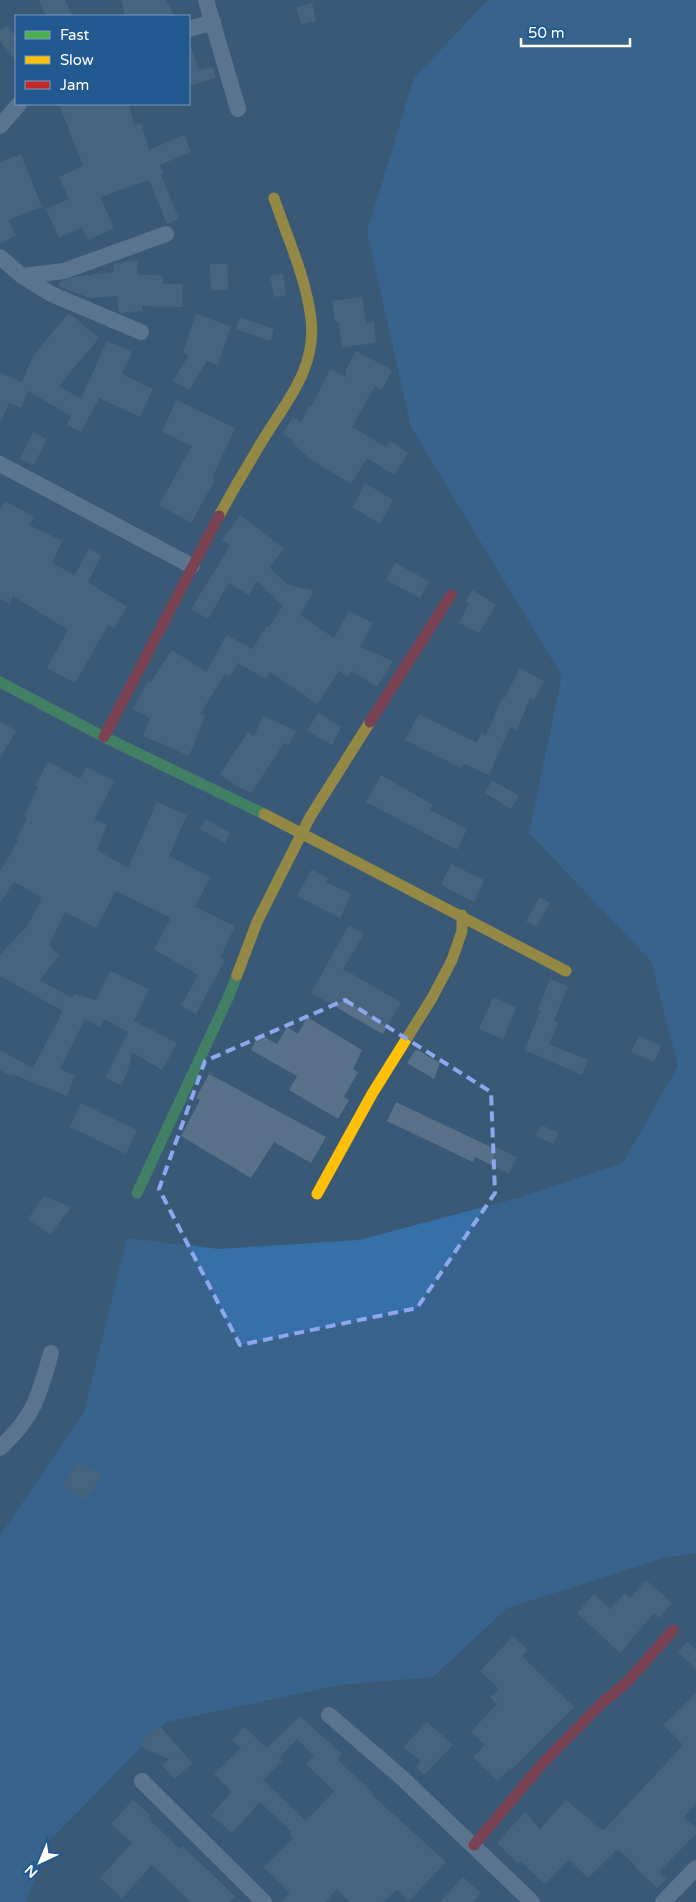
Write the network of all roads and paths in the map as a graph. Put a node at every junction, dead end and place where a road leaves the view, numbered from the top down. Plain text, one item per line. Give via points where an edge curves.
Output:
1 (206, 0) edge
2 (214, 22) junction
3 (190, 29) edge
4 (18, 105) edge
5 (238, 110) dead end
6 (0, 126) edge
7 (274, 198) dead end
8 (166, 234) dead end
9 (0, 257) edge
10 (22, 276) junction
11 (141, 332) dead end
12 (0, 464) edge
13 (192, 566) junction
14 (451, 594) dead end
15 (0, 682) edge
16 (104, 738) junction
17 (303, 833) junction
18 (462, 916) junction
19 (566, 971) dead end
20 (137, 1193) dead end
21 (317, 1194) dead end
22 (51, 1353) dead end
23 (0, 1448) edge
24 (673, 1630) dead end
25 (329, 1715) dead end
26 (142, 1781) dead end
27 (474, 1845) junction
28 (696, 1868) edge
29 (262, 1902) edge
30 (532, 1902) edge
31 (663, 1902) edge

1 - 2 street
2 - 3 street
2 - 5 street
4 - 6 street
7 - 13 street via 301,276 311,319 310,352 302,378 261,443
8 - 10 street via 64,271
9 - 10 street
10 - 11 street via 51,294
12 - 13 street
13 - 16 street
14 - 17 street via 330,783
15 - 16 street
16 - 17 street
17 - 18 street
17 - 20 street via 257,922 228,998
18 - 19 street
18 - 21 street via 462,931 452,960
22 - 23 street via 41,1391 31,1413 15,1435
24 - 27 street via 629,1680 541,1765
25 - 27 street
26 - 29 street
27 - 30 street
28 - 31 street

